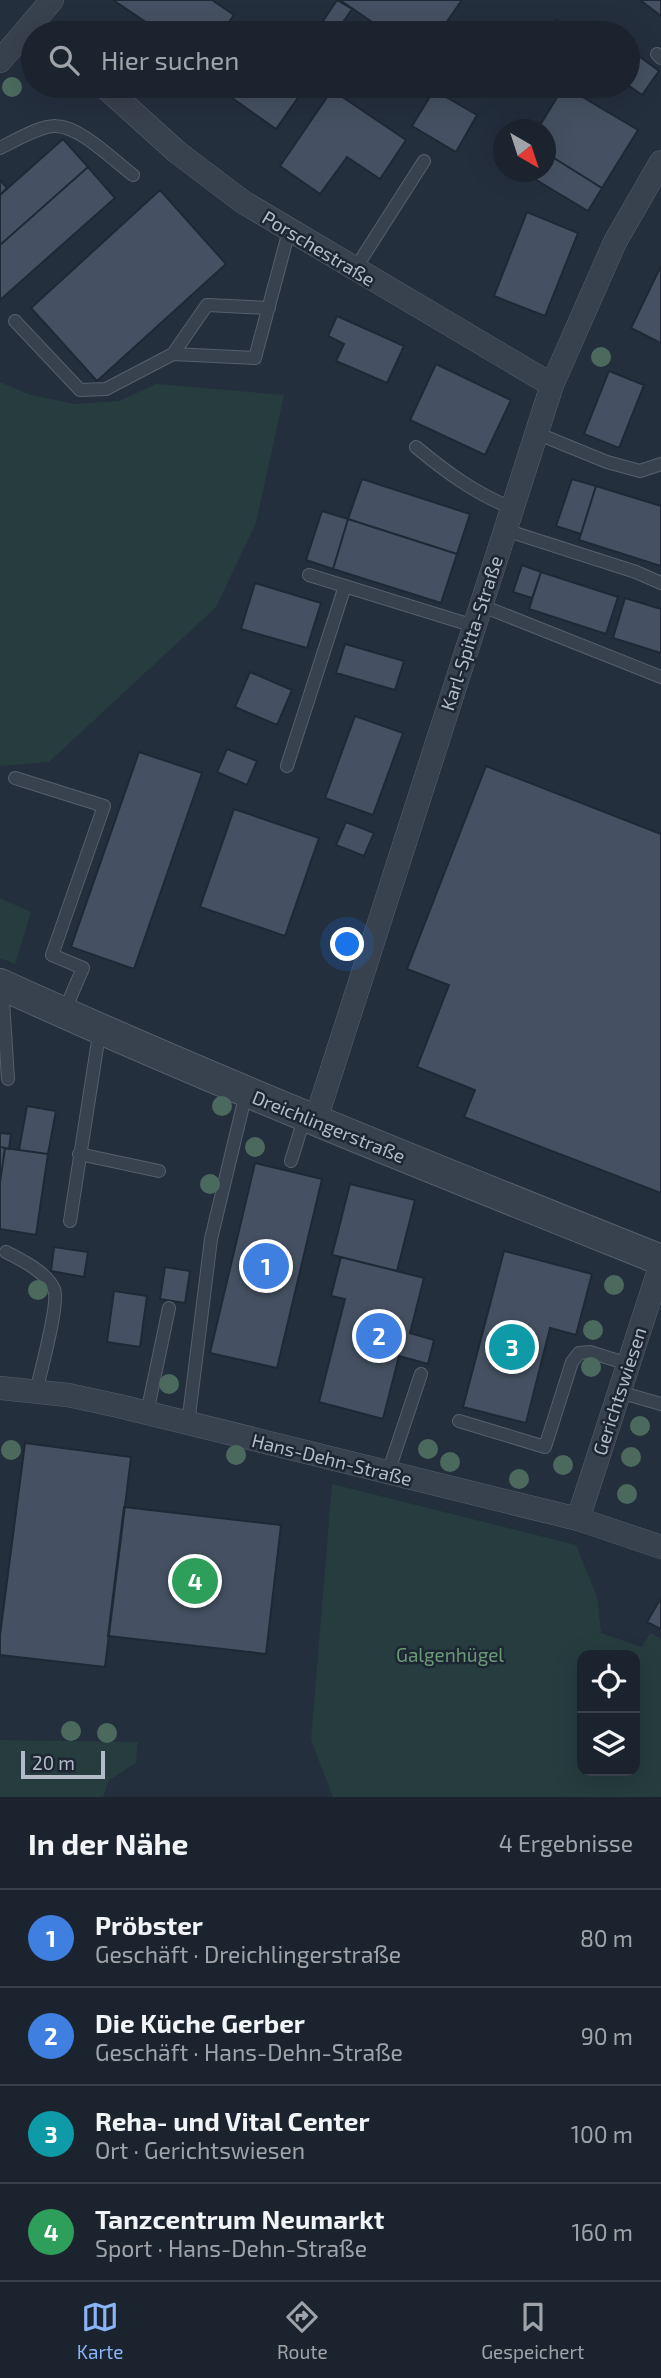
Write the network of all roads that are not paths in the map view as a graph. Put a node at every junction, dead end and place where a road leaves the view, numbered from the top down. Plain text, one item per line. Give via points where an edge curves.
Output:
1 (52, 0) edge
2 (44, 21) edge
3 (21, 44) edge
4 (0, 61) edge
5 (118, 98) edge
6 (0, 148) edge
7 (424, 162) dead end
8 (661, 162) edge
9 (133, 175) dead end
10 (289, 231) junction
11 (355, 269) junction
12 (269, 308) junction
13 (15, 321) dead end
14 (173, 354) junction
15 (552, 385) junction
16 (536, 433) junction
17 (416, 447) dead end
18 (661, 464) edge
19 (508, 519) junction
20 (309, 576) dead end
21 (661, 583) edge
22 (345, 586) junction
23 (477, 615) junction
24 (661, 677) edge
25 (287, 765) dead end
26 (15, 778) dead end
27 (1, 984) edge
28 (64, 1013) junction
29 (100, 1028) junction
30 (8, 1079) dead end
31 (246, 1093) junction
32 (311, 1117) junction
33 (79, 1154) junction
34 (291, 1161) dead end
35 (159, 1171) dead end
36 (70, 1221) dead end
37 (6, 1252) dead end
38 (661, 1262) edge
39 (169, 1308) dead end
40 (628, 1364) junction
41 (421, 1374) dead end
42 (0, 1390) edge
43 (36, 1392) junction
44 (619, 1392) junction
45 (661, 1404) edge
46 (147, 1413) junction
47 (459, 1421) dead end
48 (188, 1423) junction
49 (388, 1473) junction
50 (578, 1519) junction
51 (661, 1547) edge

1 - 2 street
3 - 4 street
5 - 10 street, Porschestraße via 204,174
6 - 9 lane via 53,126 69,128
7 - 11 lane
8 - 15 street, Karl-Spitta-Straße via 615,242
10 - 11 street, Porschestraße
10 - 12 lane
11 - 15 street, Porschestraße
12 - 14 lane via 207,305
12 - 14 lane via 255,358
13 - 14 lane via 80,390 106,389
15 - 16 street, Karl-Spitta-Straße
16 - 18 lane via 640,471
16 - 19 street, Karl-Spitta-Straße
17 - 19 lane
19 - 21 lane
19 - 23 street, Karl-Spitta-Straße
20 - 22 lane
22 - 23 lane
22 - 25 lane
23 - 24 lane
23 - 32 street, Karl-Spitta-Straße
26 - 28 lane via 104,806 52,956 83,968
27 - 28 street, Dreichlingerstraße
27 - 30 lane
28 - 29 street, Dreichlingerstraße
29 - 31 street, Dreichlingerstraße
29 - 33 lane
31 - 32 street, Dreichlingerstraße
31 - 48 lane via 212,1239
32 - 34 lane
32 - 38 street, Dreichlingerstraße
33 - 35 lane
33 - 36 lane
37 - 43 lane via 48,1281 56,1296
38 - 40 street, Gerichtswiesen
39 - 46 lane
40 - 44 street, Gerichtswiesen
40 - 47 lane via 579,1353 572,1362 545,1447
41 - 49 lane
42 - 43 street, Hans-Dehn-Straße
43 - 46 street, Hans-Dehn-Straße
44 - 45 lane
44 - 50 street, Gerichtswiesen
46 - 48 street, Hans-Dehn-Straße
48 - 49 street, Hans-Dehn-Straße
49 - 50 street, Hans-Dehn-Straße
50 - 51 street, Hans-Dehn-Straße

